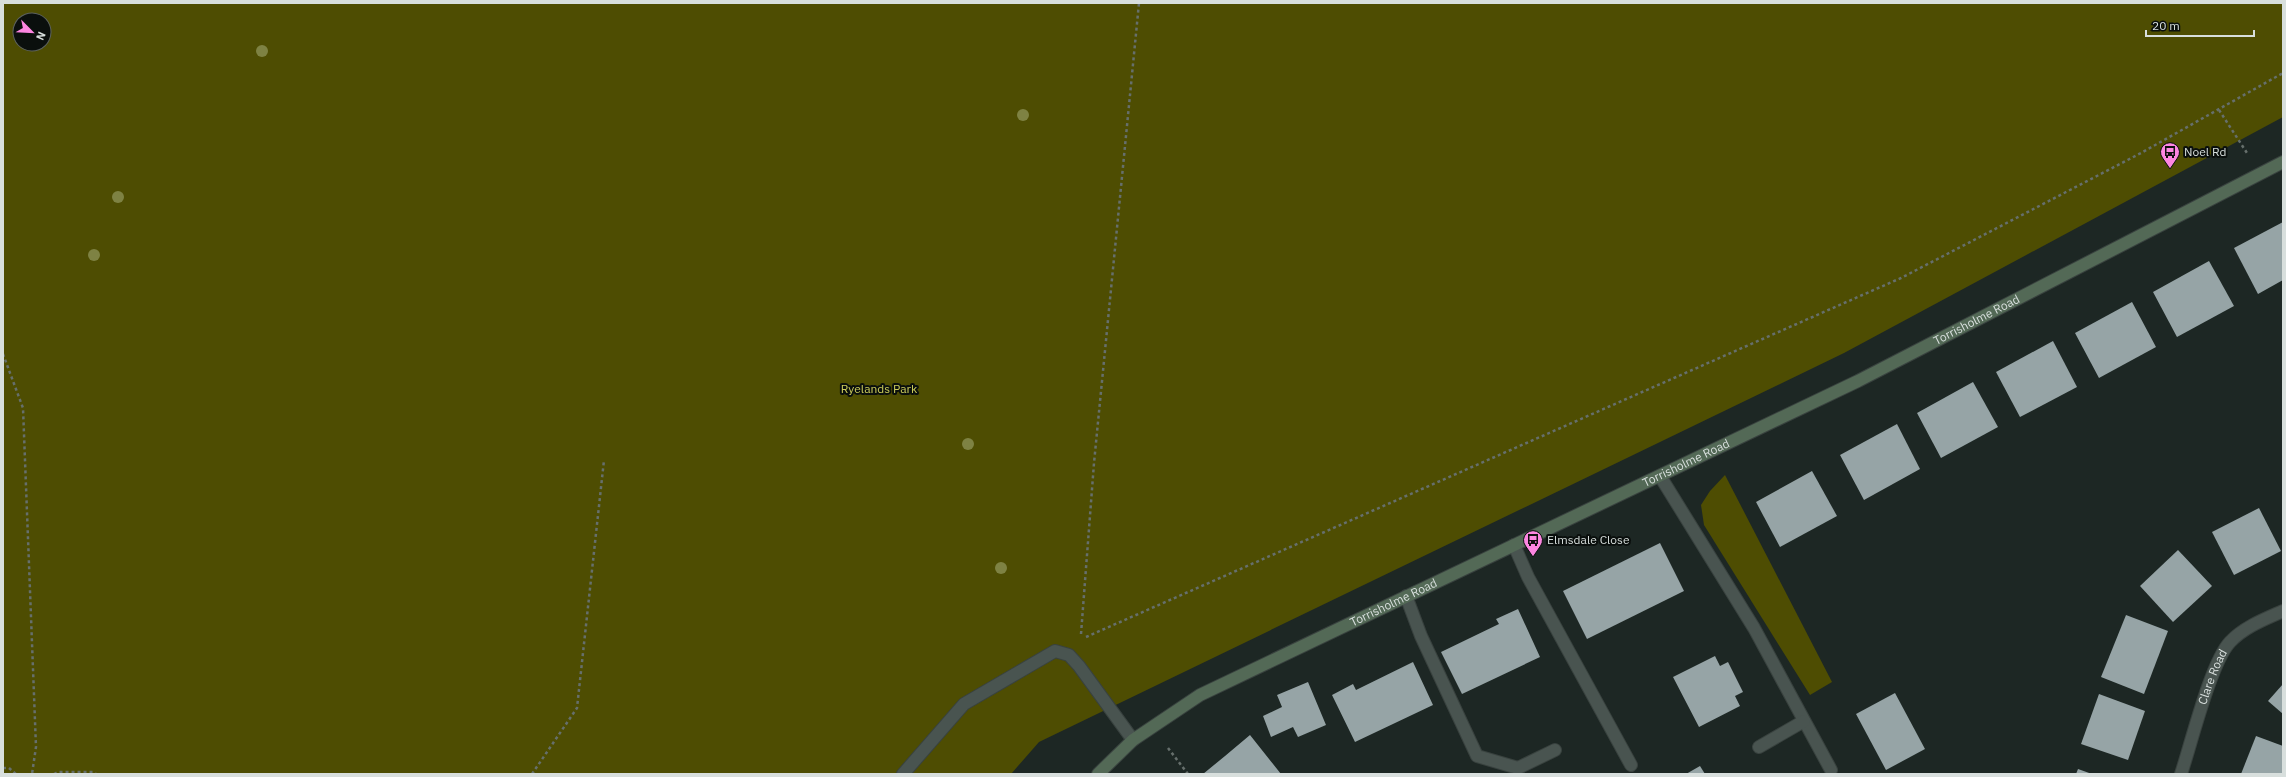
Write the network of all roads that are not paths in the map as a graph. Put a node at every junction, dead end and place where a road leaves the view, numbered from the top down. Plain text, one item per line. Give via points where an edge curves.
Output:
1 (2283, 162) edge
2 (1660, 476) junction
3 (1514, 545) junction
4 (1406, 596) junction
5 (2283, 611) edge
6 (1804, 721) junction
7 (1133, 740) junction
8 (1759, 747) dead end
9 (1555, 750) dead end
10 (1631, 765) dead end
11 (1830, 770) dead end
12 (903, 774) edge
13 (1098, 774) edge
14 (2181, 774) edge

1 - 2 main road, Torrisholme Road via 1858,381
2 - 3 main road, Torrisholme Road
2 - 6 street via 1754,628
3 - 4 main road, Torrisholme Road
3 - 10 street via 1528,577
4 - 7 main road, Torrisholme Road via 1200,694
4 - 9 street via 1420,636 1477,756 1518,768
5 - 14 street, Clare Road via 2246,628 2230,642 2216,666
6 - 8 street
6 - 11 street
7 - 12 street via 1079,666 1069,655 1055,651 964,704
7 - 13 main road, Torrisholme Road

